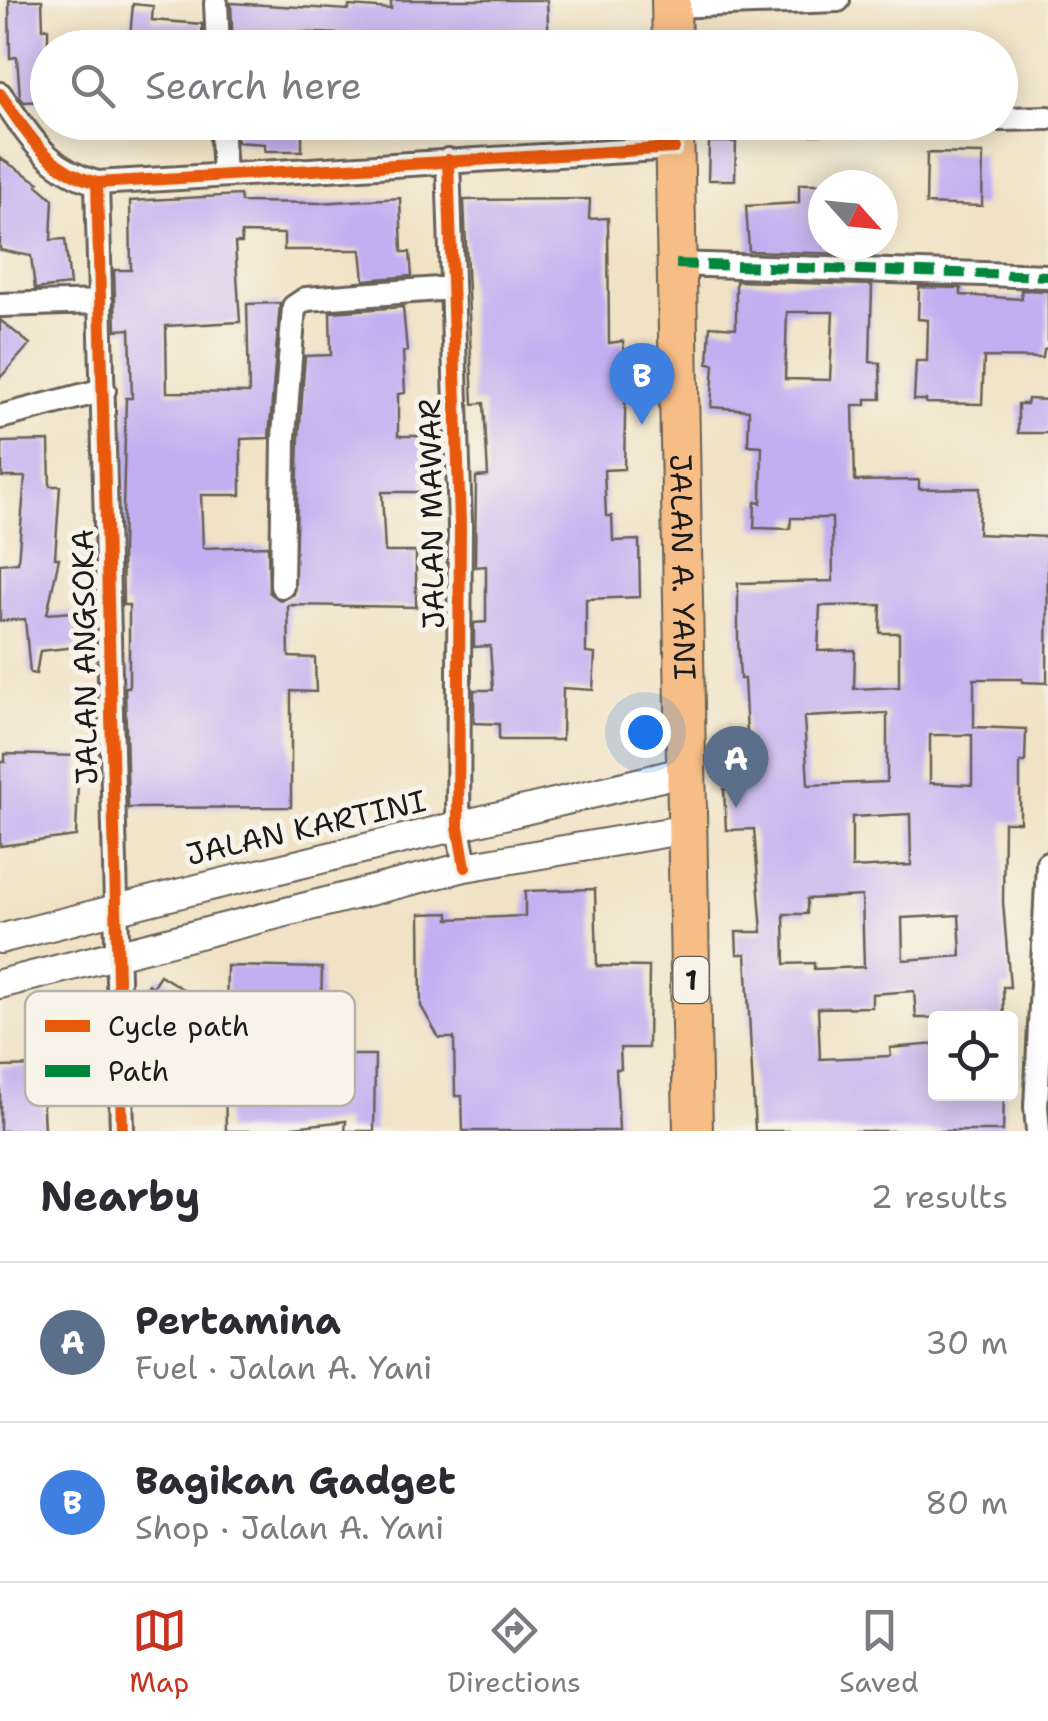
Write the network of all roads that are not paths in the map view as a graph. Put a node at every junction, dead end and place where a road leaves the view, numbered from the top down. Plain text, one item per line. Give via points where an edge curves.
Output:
1 (838, 0) edge
2 (216, 3) dead end
3 (671, 3) edge
4 (217, 30) edge
5 (672, 30) edge
6 (0, 94) edge
7 (1048, 118) edge
8 (1018, 119) edge
9 (30, 135) edge
10 (34, 140) edge
11 (222, 140) edge
12 (609, 140) edge
13 (674, 140) edge
14 (448, 160) junction
15 (224, 175) junction
16 (97, 182) junction
17 (676, 264) junction
18 (1048, 276) edge
19 (452, 288) junction
20 (101, 302) junction
21 (0, 305) edge
22 (104, 390) junction
23 (0, 417) edge
24 (282, 586) dead end
25 (686, 771) junction
26 (458, 827) junction
27 (687, 829) junction
28 (1048, 863) edge
29 (464, 867) junction
30 (116, 908) junction
31 (0, 939) edge
32 (119, 954) junction
33 (0, 984) edge
34 (120, 991) edge
35 (122, 1106) edge
36 (1041, 1115) edge
37 (122, 1131) edge
38 (694, 1131) edge

1 - 3 street
2 - 4 street
3 - 5 highway
6 - 9 street
7 - 8 street
10 - 16 street via 50,162
11 - 15 street
12 - 14 street
13 - 17 highway, JALAN A. YANI / 1
14 - 15 street
14 - 19 street, JALAN MAWAR
15 - 16 street
16 - 20 street, JALAN ANGSOKA
17 - 18 street
17 - 25 highway, JALAN A. YANI / 1
19 - 24 street via 294,306
19 - 26 street, JALAN MAWAR via 460,524
20 - 21 street
20 - 22 street, JALAN ANGSOKA
22 - 23 street
22 - 30 street, JALAN ANGSOKA
25 - 26 street, JALAN KARTINI
25 - 27 highway, JALAN A. YANI / 1
26 - 29 street, JALAN MAWAR
26 - 30 street, JALAN KARTINI
27 - 29 street
27 - 38 highway, JALAN A. YANI / 1
28 - 36 street
29 - 32 street
30 - 31 street, JALAN KARTINI
30 - 32 street, JALAN ANGSOKA
32 - 33 street
32 - 34 street, JALAN ANGSOKA
35 - 37 street, JALAN ANGSOKA

